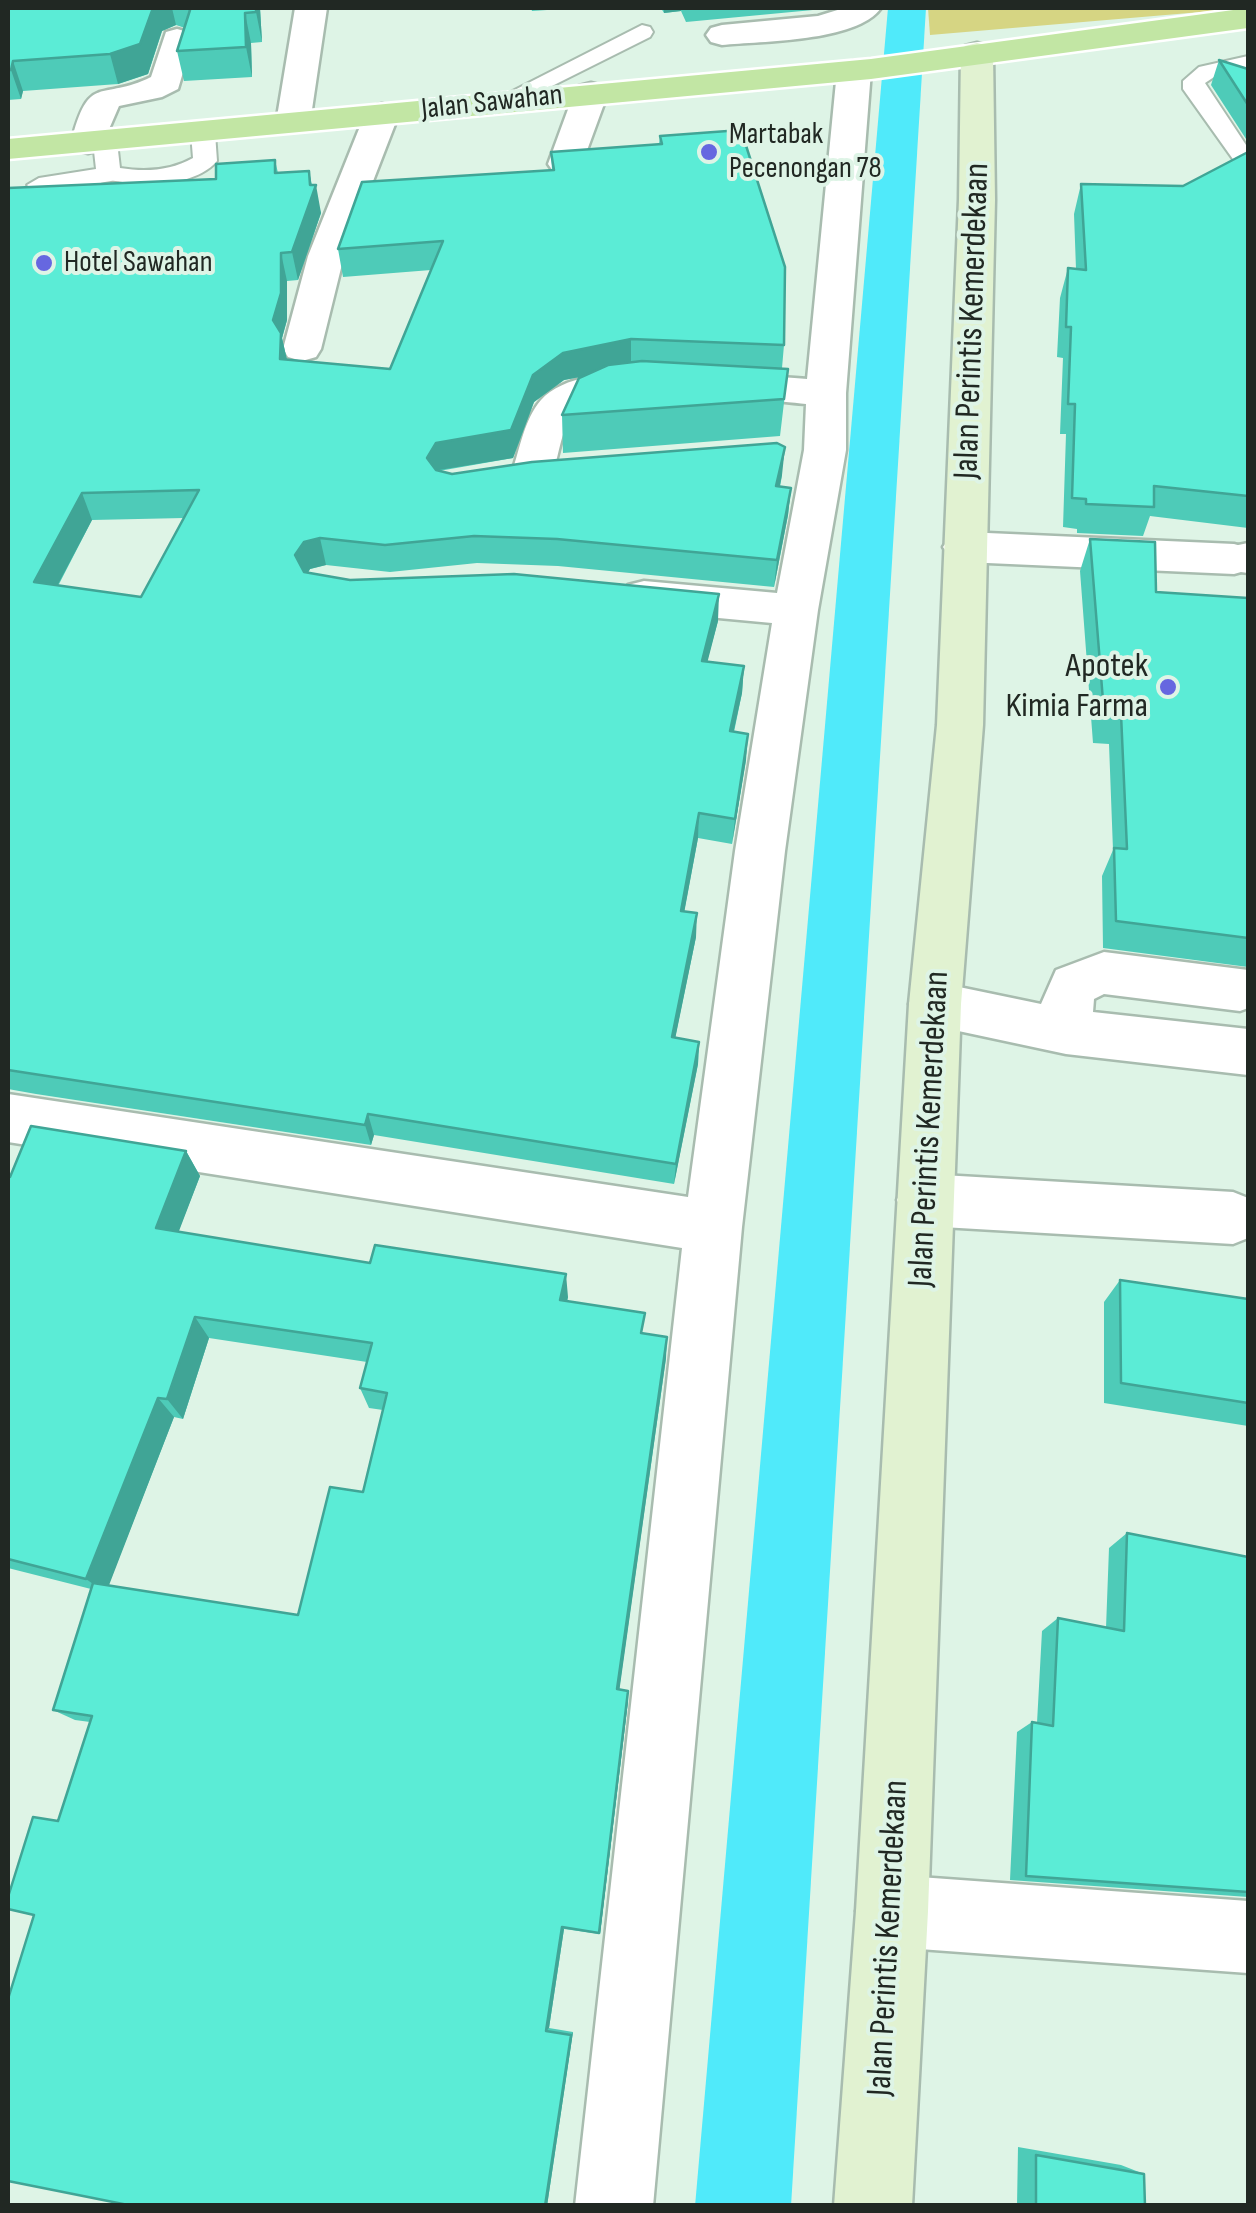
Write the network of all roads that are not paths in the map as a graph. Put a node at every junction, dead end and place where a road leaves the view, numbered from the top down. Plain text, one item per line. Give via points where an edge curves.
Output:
1 (312, 8) edge
2 (866, 8) edge
3 (1248, 18) edge
4 (764, 19) edge
5 (642, 32) dead end
6 (722, 35) dead end
7 (177, 39) edge
8 (966, 55) junction
9 (1248, 63) edge
10 (862, 70) junction
11 (773, 79) junction
12 (590, 92) junction
13 (502, 102) junction
14 (382, 114) junction
15 (293, 123) junction
16 (8, 149) edge
17 (100, 152) junction
18 (1243, 157) edge
19 (565, 164) edge
20 (39, 185) edge
21 (302, 349) dead end
22 (826, 393) junction
23 (533, 473) edge
24 (965, 547) junction
25 (1241, 559) edge
26 (612, 592) edge
27 (796, 610) junction
28 (1240, 989) dead end
29 (935, 1004) junction
30 (1066, 1032) junction
31 (1248, 1052) edge
32 (8, 1118) edge
33 (925, 1200) junction
34 (1233, 1218) dead end
35 (714, 1227) junction
36 (892, 1911) junction
37 (1248, 1937) edge
38 (614, 2206) edge
39 (872, 2206) edge

1 - 15 street
2 - 4 street via 832,22
3 - 8 main road, Jalan Sawahan
4 - 6 street
4 - 11 street
5 - 13 lane
7 - 17 street via 166,82 103,100 94,109
8 - 10 main road, Jalan Sawahan
8 - 24 main road, Jalan Perintis Kemerdekaan via 978,200
9 - 18 lane via 1194,81
10 - 11 main road, Jalan Sawahan
10 - 22 street
11 - 12 main road, Jalan Sawahan
12 - 13 main road, Jalan Sawahan
12 - 19 street
13 - 14 main road, Jalan Sawahan
14 - 15 main road, Jalan Sawahan
14 - 21 street via 326,256
15 - 17 main road, Jalan Sawahan
16 - 17 main road, Jalan Sawahan
17 - 20 lane via 96,179
22 - 23 street via 600,384 556,408
22 - 27 street via 806,452
24 - 25 street
24 - 29 main road, Jalan Perintis Kemerdekaan via 960,725
26 - 27 street
27 - 35 street
28 - 30 street via 1087,976 1068,994
29 - 30 street
29 - 33 main road, Jalan Perintis Kemerdekaan
30 - 31 street
32 - 35 street
33 - 34 street
33 - 36 main road, Jalan Perintis Kemerdekaan
35 - 38 street
36 - 37 street
36 - 39 main road, Jalan Perintis Kemerdekaan

